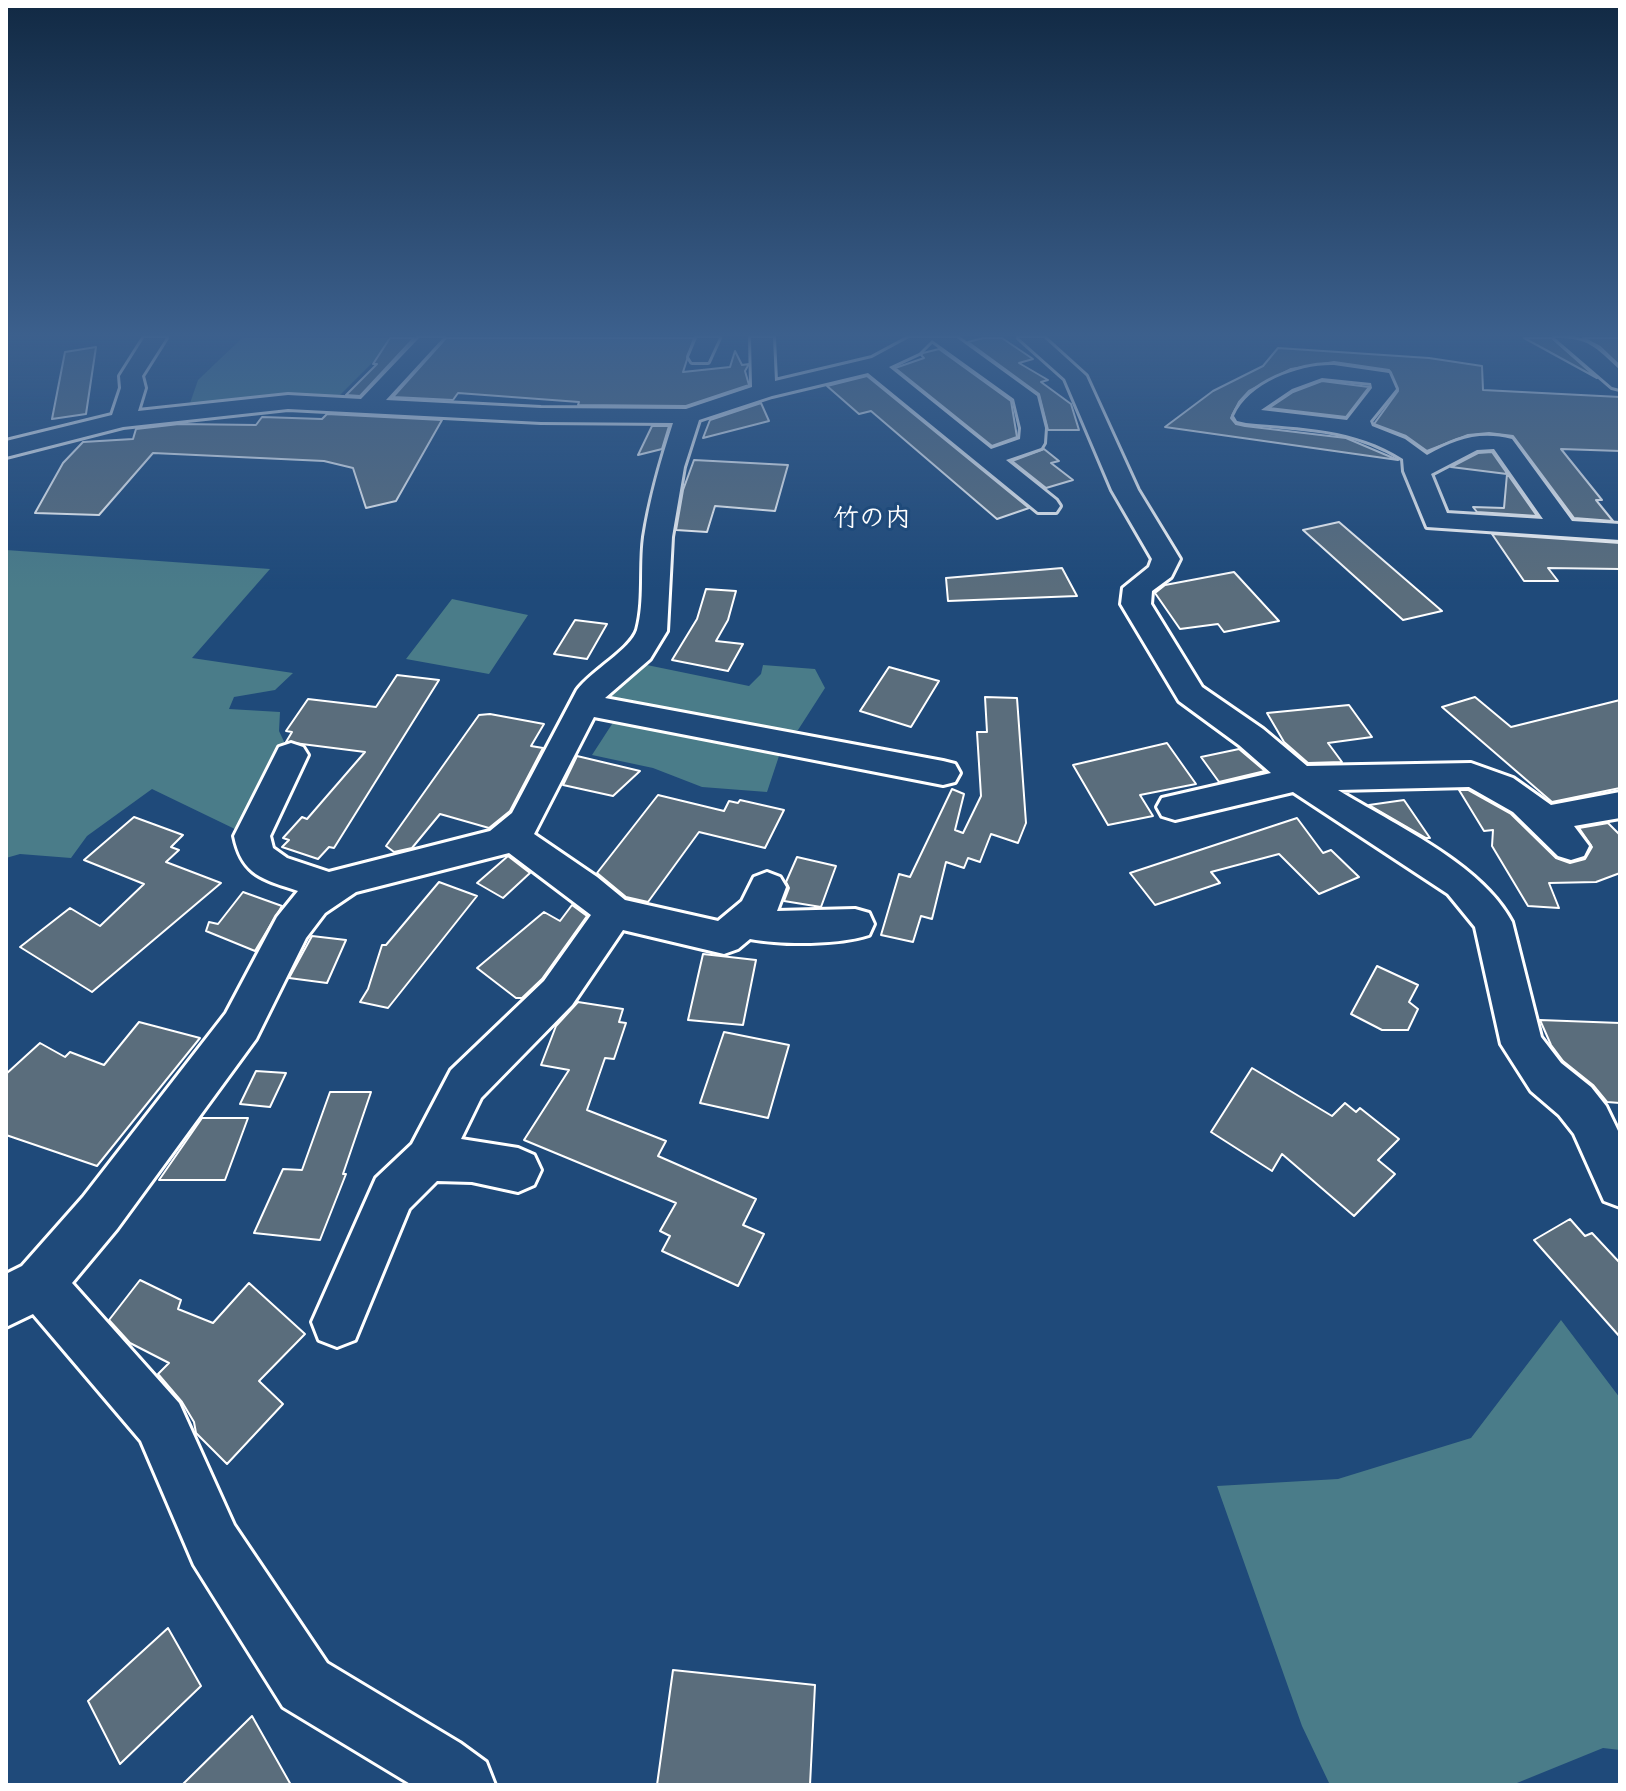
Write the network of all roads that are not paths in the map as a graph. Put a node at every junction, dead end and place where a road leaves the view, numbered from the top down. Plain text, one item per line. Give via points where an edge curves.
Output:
1 (117, 422) edge
2 (686, 422) edge
3 (943, 422) edge
4 (1031, 422) edge
5 (1095, 422) edge
6 (1302, 422) edge
7 (1358, 422) edge
8 (1360, 427) junction
9 (6, 449) edge
10 (988, 458) junction
11 (1417, 471) junction
12 (1047, 506) dead end
13 (1564, 529) junction
14 (1620, 532) edge
15 (586, 705) junction
16 (291, 755) dead end
17 (943, 773) dead end
18 (1301, 778) junction
19 (1620, 805) edge
20 (1175, 807) dead end
21 (1544, 819) junction
22 (511, 836) junction
23 (1571, 846) dead end
24 (767, 887) dead end
25 (333, 888) junction
26 (614, 913) junction
27 (744, 922) junction
28 (855, 924) dead end
29 (428, 1159) junction
30 (518, 1170) dead end
31 (1620, 1185) edge
32 (22, 1293) edge
33 (337, 1322) dead end
34 (463, 1785) edge

1 - 9 street
2 - 15 street via 658,537 652,631 639,652 599,683
3 - 10 street
4 - 10 street via 1032,443
5 - 18 street via 1125,490 1166,559 1161,571 1138,588 1136,604 1190,694
6 - 8 street
7 - 8 street
8 - 11 street via 1415,456
10 - 12 street
11 - 13 street via 1437,521
11 - 13 street via 1477,440 1503,444
13 - 14 street
15 - 17 street
15 - 22 street via 525,821
16 - 25 street via 252,836 256,855 274,868
18 - 20 street
18 - 21 street via 1471,775 1494,781
18 - 31 street via 1461,884 1486,910 1497,935 1522,1044 1546,1077 1590,1120
19 - 21 street
21 - 23 street
22 - 25 street via 345,880
22 - 26 street
24 - 27 street via 758,910
25 - 32 street via 311,902 291,928 241,1026 100,1213
26 - 27 street via 724,938
26 - 29 street via 558,993 466,1084
27 - 28 street via 770,927
29 - 30 street
29 - 33 street via 392,1194
32 - 34 street via 160,1422 214,1545 305,1685

